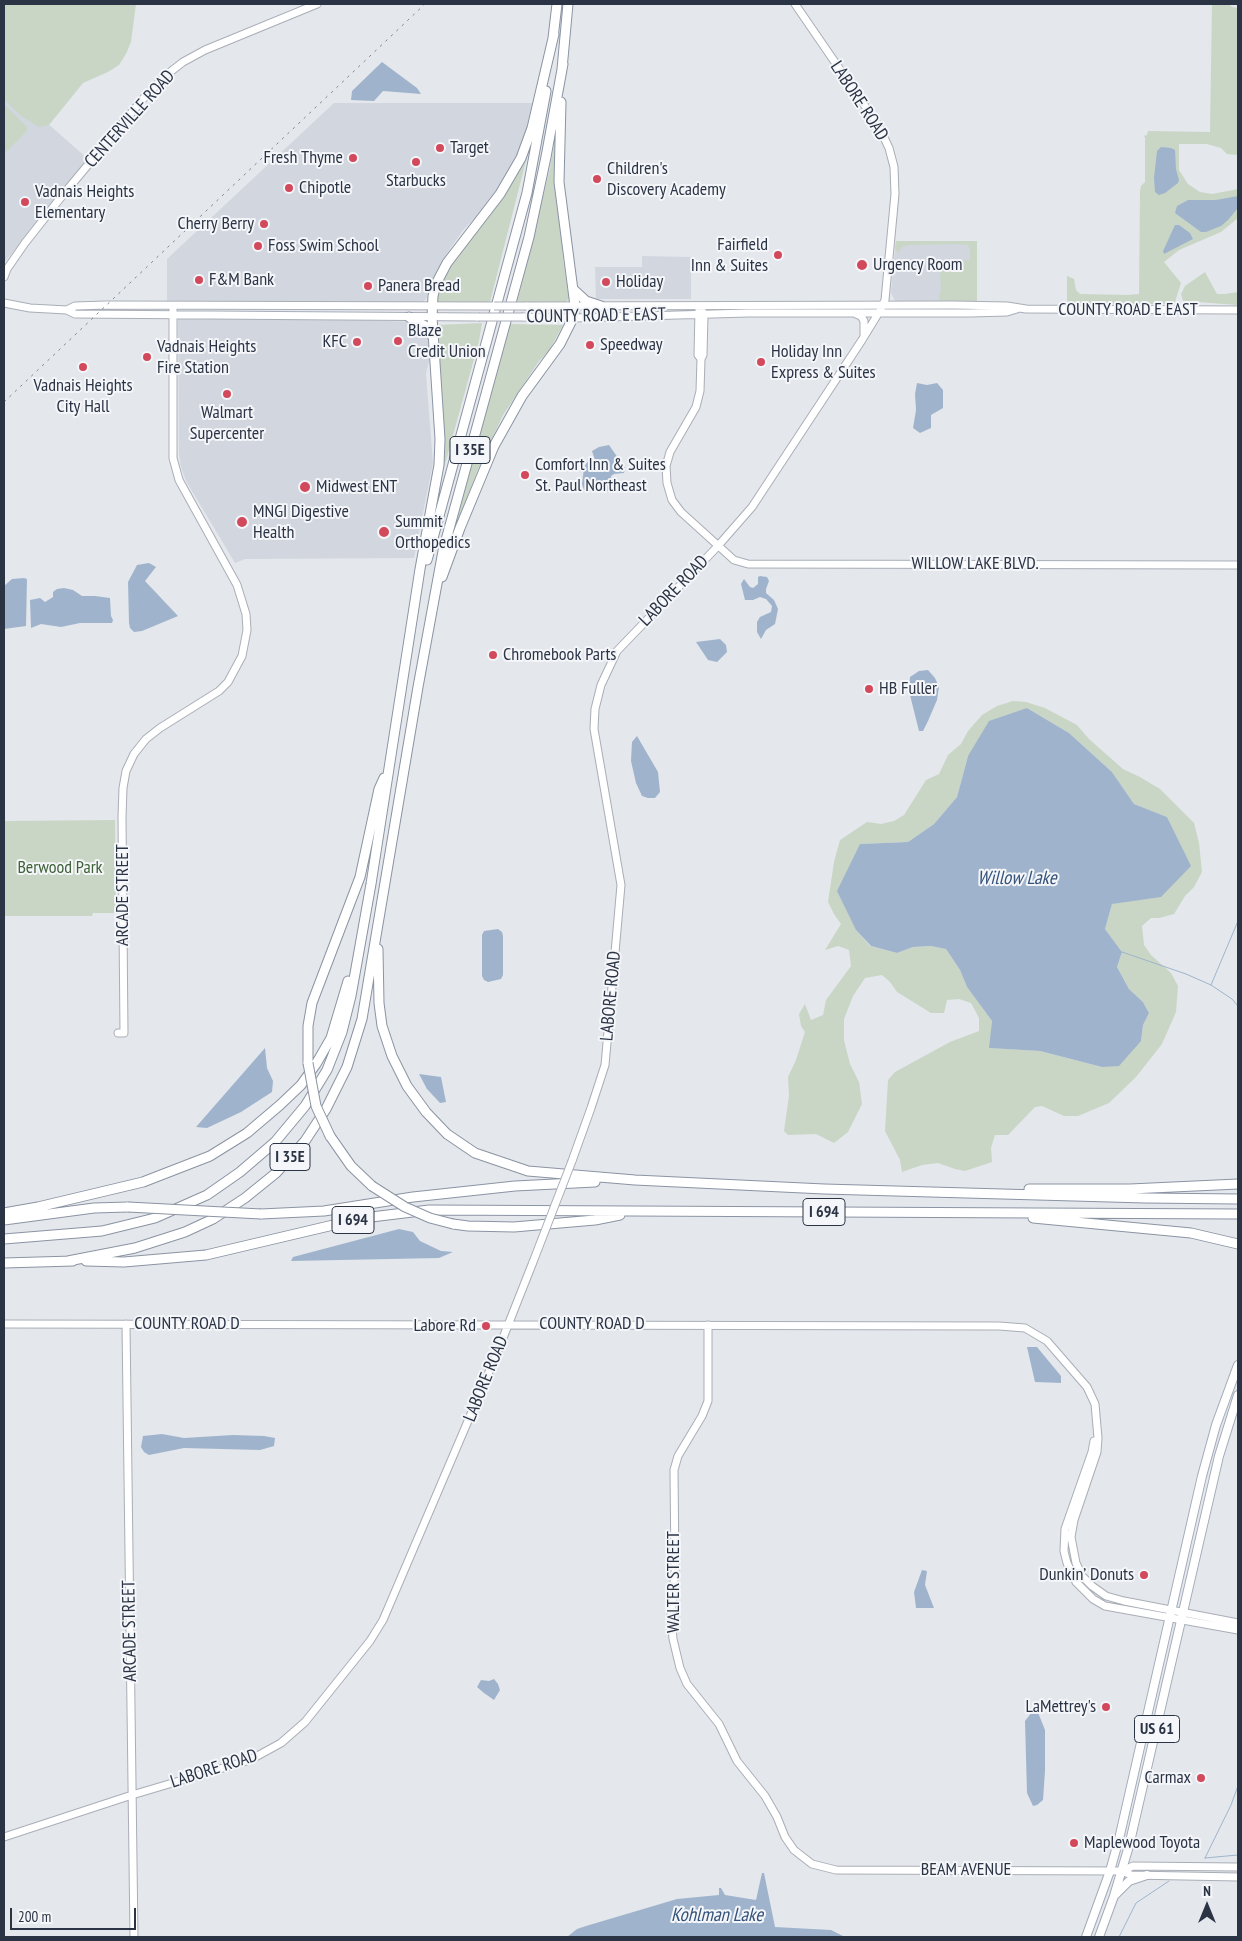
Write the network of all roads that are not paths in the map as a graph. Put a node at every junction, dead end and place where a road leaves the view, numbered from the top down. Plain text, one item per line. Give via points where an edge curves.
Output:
1 (316, 4) edge
2 (557, 4) edge
3 (568, 4) edge
4 (795, 4) edge
5 (554, 34) junction
6 (563, 64) junction
7 (5, 270) edge
8 (4, 277) edge
9 (573, 289) junction
10 (4, 298) edge
11 (6, 304) edge
12 (883, 305) junction
13 (173, 306) junction
14 (432, 306) junction
15 (575, 306) junction
16 (601, 306) junction
17 (700, 306) junction
18 (1018, 309) junction
19 (67, 310) junction
20 (1238, 310) edge
21 (879, 313) junction
22 (853, 314) junction
23 (173, 315) junction
24 (701, 315) junction
25 (409, 317) junction
26 (432, 317) junction
27 (573, 318) junction
28 (433, 338) junction
29 (862, 340) junction
30 (717, 547) junction
31 (1238, 565) edge
32 (431, 611) junction
33 (411, 626) junction
34 (389, 766) junction
35 (378, 926) junction
36 (357, 960) junction
37 (118, 1033) dead end
38 (635, 1180) junction
39 (1238, 1184) edge
40 (894, 1191) junction
41 (1238, 1198) edge
42 (642, 1212) junction
43 (4, 1213) edge
44 (1006, 1213) junction
45 (1238, 1214) edge
46 (4, 1220) edge
47 (4, 1239) edge
48 (1238, 1244) edge
49 (68, 1261) junction
50 (4, 1263) edge
51 (4, 1324) edge
52 (126, 1324) junction
53 (508, 1324) junction
54 (708, 1325) junction
55 (1238, 1365) edge
56 (1238, 1395) edge
57 (1096, 1424) junction
58 (1171, 1610) junction
59 (1184, 1612) junction
60 (1169, 1618) junction
61 (1182, 1621) junction
62 (1238, 1623) edge
63 (1238, 1630) edge
64 (132, 1796) junction
65 (4, 1837) edge
66 (812, 1864) joint
67 (1238, 1867) edge
68 (1110, 1871) junction
69 (1122, 1871) junction
70 (1147, 1875) junction
71 (1238, 1877) edge
72 (1114, 1896) junction
73 (134, 1937) edge
74 (1086, 1937) edge
75 (1099, 1937) edge

1 - 7 street, CENTERVILLE ROAD via 206,50 165,76 66,191
2 - 5 highway, I 35E
3 - 6 highway, I 35E
4 - 12 street, LABORE ROAD via 880,128 889,148 895,176
5 - 14 highway via 532,128 521,158 500,194 446,263 436,284
5 - 33 highway, I 35E via 527,193
6 - 9 highway via 559,182
6 - 32 highway, I 35E via 529,237 443,551
7 - 8 street, CENTERVILLE ROAD
9 - 15 highway
9 - 16 highway via 586,301
10 - 11 street
11 - 19 street
12 - 17 street, COUNTY ROAD E EAST
12 - 18 street, COUNTY ROAD E EAST via 1007,306
12 - 21 street, LABORE ROAD
13 - 14 street, COUNTY ROAD E EAST
13 - 19 street, COUNTY ROAD E EAST via 74,306
13 - 23 street
14 - 15 street, COUNTY ROAD E EAST, bridge
14 - 26 highway
15 - 16 street, COUNTY ROAD E EAST
15 - 27 highway
16 - 17 street, COUNTY ROAD E EAST
17 - 24 street
18 - 20 street, COUNTY ROAD E EAST
18 - 21 street, COUNTY ROAD E EAST via 1008,312
19 - 23 street, COUNTY ROAD E EAST via 75,314
21 - 22 street, COUNTY ROAD E EAST
21 - 29 street, LABORE ROAD
22 - 24 street, COUNTY ROAD E EAST
22 - 29 street via 860,315 864,321
23 - 25 street, COUNTY ROAD E EAST
23 - 37 street, ARCADE STREET via 173,458 179,480 237,586 246,614 247,630 242,656 228,682 146,739 126,771 123,788 124,1033
24 - 27 street, COUNTY ROAD E EAST
24 - 30 street, WILLOW LAKE BLVD. via 698,399 670,452 666,475 676,506
25 - 26 street, COUNTY ROAD E EAST
25 - 28 highway via 425,326
26 - 27 street, COUNTY ROAD E EAST, bridge
26 - 28 highway
27 - 32 highway via 560,344 522,396 494,446 460,528
28 - 33 highway via 439,464
29 - 30 street, LABORE ROAD via 752,507
30 - 31 street, WILLOW LAKE BLVD. via 734,560 748,564
30 - 53 street, LABORE ROAD, bridge via 617,651 595,709 596,748 621,885 605,1065
32 - 35 highway, I 35E
33 - 34 highway, I 35E
34 - 36 highway, I 35E
34 - 42 highway, bridge via 379,789 360,877 312,1003 308,1026 308,1063 316,1106 330,1136 351,1166 372,1186 405,1207 453,1224 538,1226
35 - 38 highway via 382,1026 406,1086 447,1134 476,1153 528,1171
35 - 49 highway, I 35E via 362,1019 347,1067 305,1141 276,1173 246,1198 213,1219 184,1232 135,1248
36 - 43 highway via 330,1038 316,1064 301,1085 247,1133 210,1156 143,1182
36 - 47 highway, I 35E via 342,1032 327,1070 305,1106 275,1142 240,1172 207,1195 155,1218 102,1231
38 - 40 highway, I 694
38 - 46 highway, I 694, bridge via 515,1186 324,1211 261,1214 94,1208
39 - 40 highway via 1130,1189
40 - 41 highway, I 694
42 - 44 highway, I 694
42 - 49 highway, I 694 via 429,1210 362,1218 206,1255 124,1262
44 - 45 highway, I 694
44 - 48 highway via 1191,1233
49 - 50 highway, I 35E
51 - 52 street, COUNTY ROAD D
52 - 53 street, COUNTY ROAD D
52 - 64 street, ARCADE STREET
53 - 54 street, COUNTY ROAD D
53 - 64 street, LABORE ROAD via 391,1604 370,1641 305,1722 272,1749 245,1762
54 - 57 street, COUNTY ROAD D via 1025,1328 1047,1341 1087,1387 1095,1404
54 - 66 street, WALTER STREET via 708,1401 682,1448 674,1470 673,1639 687,1684 714,1716 737,1761 765,1796 789,1844
55 - 58 main road, US 61 via 1209,1449
56 - 59 main road, US 61 via 1219,1456
57 - 58 street via 1096,1458 1071,1537 1076,1563 1088,1582 1106,1596
57 - 60 street via 1092,1452 1065,1529 1064,1551 1070,1571 1092,1599 1105,1606
58 - 59 street
58 - 60 main road, US 61
59 - 61 main road, US 61
59 - 62 street
60 - 61 street
60 - 68 main road, US 61
61 - 63 street
61 - 69 main road, US 61
64 - 65 street, LABORE ROAD
64 - 73 street, ARCADE STREET
66 - 68 street, BEAM AVENUE via 836,1870
67 - 69 street, BEAM AVENUE via 1133,1866
68 - 69 street, BEAM AVENUE
68 - 74 main road, US 61
69 - 70 street, BEAM AVENUE via 1131,1875
69 - 72 main road, US 61
70 - 71 street, BEAM AVENUE
70 - 72 main road via 1129,1881
72 - 75 main road, US 61

